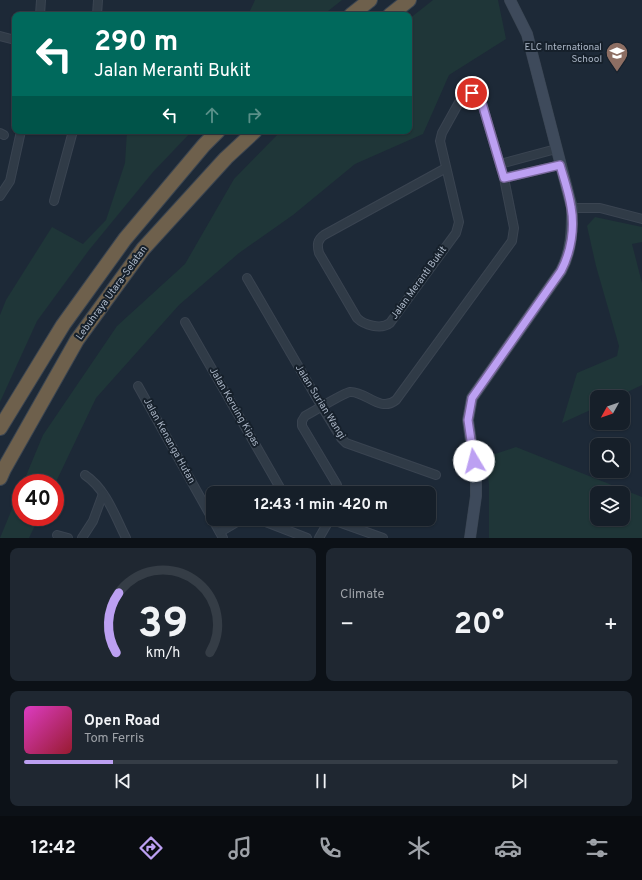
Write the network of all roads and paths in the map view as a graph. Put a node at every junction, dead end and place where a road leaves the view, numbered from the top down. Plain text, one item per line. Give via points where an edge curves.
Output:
1 (41, 0) edge
2 (98, 0) edge
3 (370, 0) edge
4 (409, 0) edge
5 (510, 0) edge
6 (40, 12) edge
7 (97, 12) edge
8 (355, 12) edge
9 (394, 12) edge
10 (0, 36) edge
11 (12, 39) edge
12 (20, 134) edge
13 (72, 134) edge
14 (215, 134) edge
15 (252, 134) edge
16 (556, 149) junction
17 (500, 164) junction
18 (560, 165) junction
19 (446, 168) junction
20 (504, 178) junction
21 (0, 196) edge
22 (54, 201) dead end
23 (572, 208) junction
24 (642, 219) edge
25 (247, 278) dead end
26 (186, 322) dead end
27 (138, 386) dead end
28 (322, 407) junction
29 (0, 428) edge
30 (85, 475) dead end
31 (436, 475) dead end
32 (0, 478) edge
33 (279, 486) edge
34 (337, 486) edge
35 (103, 494) junction
36 (233, 526) edge
37 (276, 526) edge
38 (326, 526) edge
39 (350, 526) edge
40 (57, 535) dead end
41 (222, 535) edge
42 (68, 538) edge
43 (82, 538) edge
44 (126, 538) edge
45 (306, 538) edge
46 (319, 538) edge
47 (383, 538) edge
48 (470, 538) edge

1 - 6 street
2 - 7 street
3 - 8 highway
4 - 9 highway
5 - 16 street via 527,34
10 - 11 street
12 - 21 street via 10,181
13 - 22 street
14 - 29 highway, Lebuhraya Utara–Selatan via 125,239 63,325
15 - 32 highway, Lebuhraya Utara–Selatan via 226,158 144,249 77,340
16 - 17 street
16 - 18 street
17 - 19 street, Jalan Meranti Bukit via 481,100 472,93 462,97 442,133 440,141
17 - 20 street, Jalan Meranti Bukit
18 - 20 street
18 - 23 street
19 - 19 street, Jalan Meranti Bukit via 460,222 456,233 390,323 382,326 363,324 356,318 319,252 317,243 320,238
20 - 28 street, Jalan Meranti Bukit via 514,228 512,241 396,400 383,404 351,392
23 - 24 street via 600,208
23 - 48 street via 572,233 567,259 561,271 472,398 468,420 476,496
25 - 28 street, Jalan Surian Wangi
26 - 33 street, Jalan Keruing Kipas
27 - 41 street, Jalan Kenanga Hutan
28 - 31 street, Jalan Surian Wangi via 346,443
28 - 34 street, Jalan Meranti Bukit via 305,416 302,426
30 - 35 street
35 - 43 street
35 - 44 street
36 - 41 street
37 - 45 street
38 - 46 street
39 - 47 street
40 - 42 street

